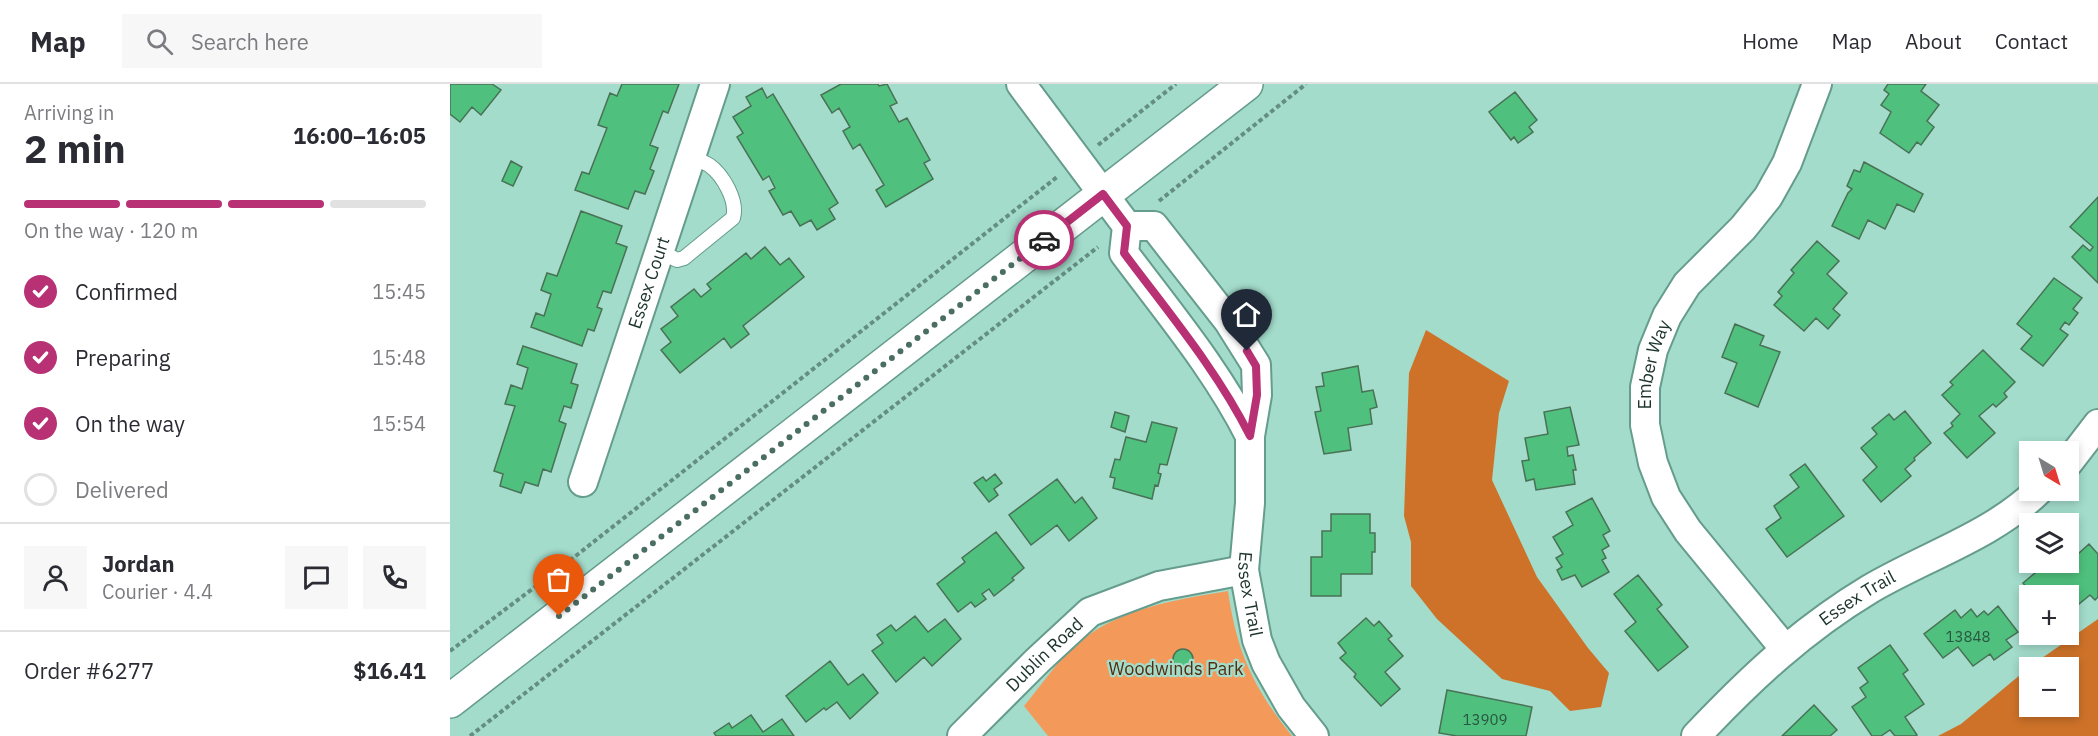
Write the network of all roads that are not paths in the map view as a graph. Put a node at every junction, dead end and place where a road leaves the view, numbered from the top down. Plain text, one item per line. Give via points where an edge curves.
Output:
1 (715, 84) edge
2 (1021, 84) edge
3 (1246, 84) edge
4 (1817, 84) edge
5 (691, 157) junction
6 (1103, 194) junction
7 (1127, 226) junction
8 (660, 251) junction
9 (2098, 424) edge
10 (1250, 436) junction
11 (2079, 449) edge
12 (583, 482) dead end
13 (2026, 501) edge
14 (1244, 570) junction
15 (1785, 649) junction
16 (450, 701) edge
17 (962, 736) edge
18 (1314, 736) edge
19 (1696, 736) edge

1 - 5 street, Essex Court
2 - 6 street
3 - 6 street
4 - 15 street, Ember Way via 1787,163 1768,197 1687,284 1667,316 1653,350 1645,387 1645,424 1653,463 1666,497 1688,531
5 - 8 street, Essex Court
5 - 8 lane via 708,165 723,180 733,201 733,218 684,258 677,260
6 - 7 street
6 - 16 street
7 - 10 street, Essex Trail via 1124,253 1215,375
7 - 10 street, Essex Trail via 1154,226 1229,322 1256,366 1257,395
8 - 12 street, Essex Court
9 - 11 street
10 - 14 street, Essex Trail
13 - 15 street, Essex Trail via 2008,516 1957,545 1871,588
14 - 17 street, Dublin Road via 1159,586 1090,612
14 - 18 street, Essex Trail via 1257,640 1266,663 1291,707
15 - 19 street, Essex Trail

